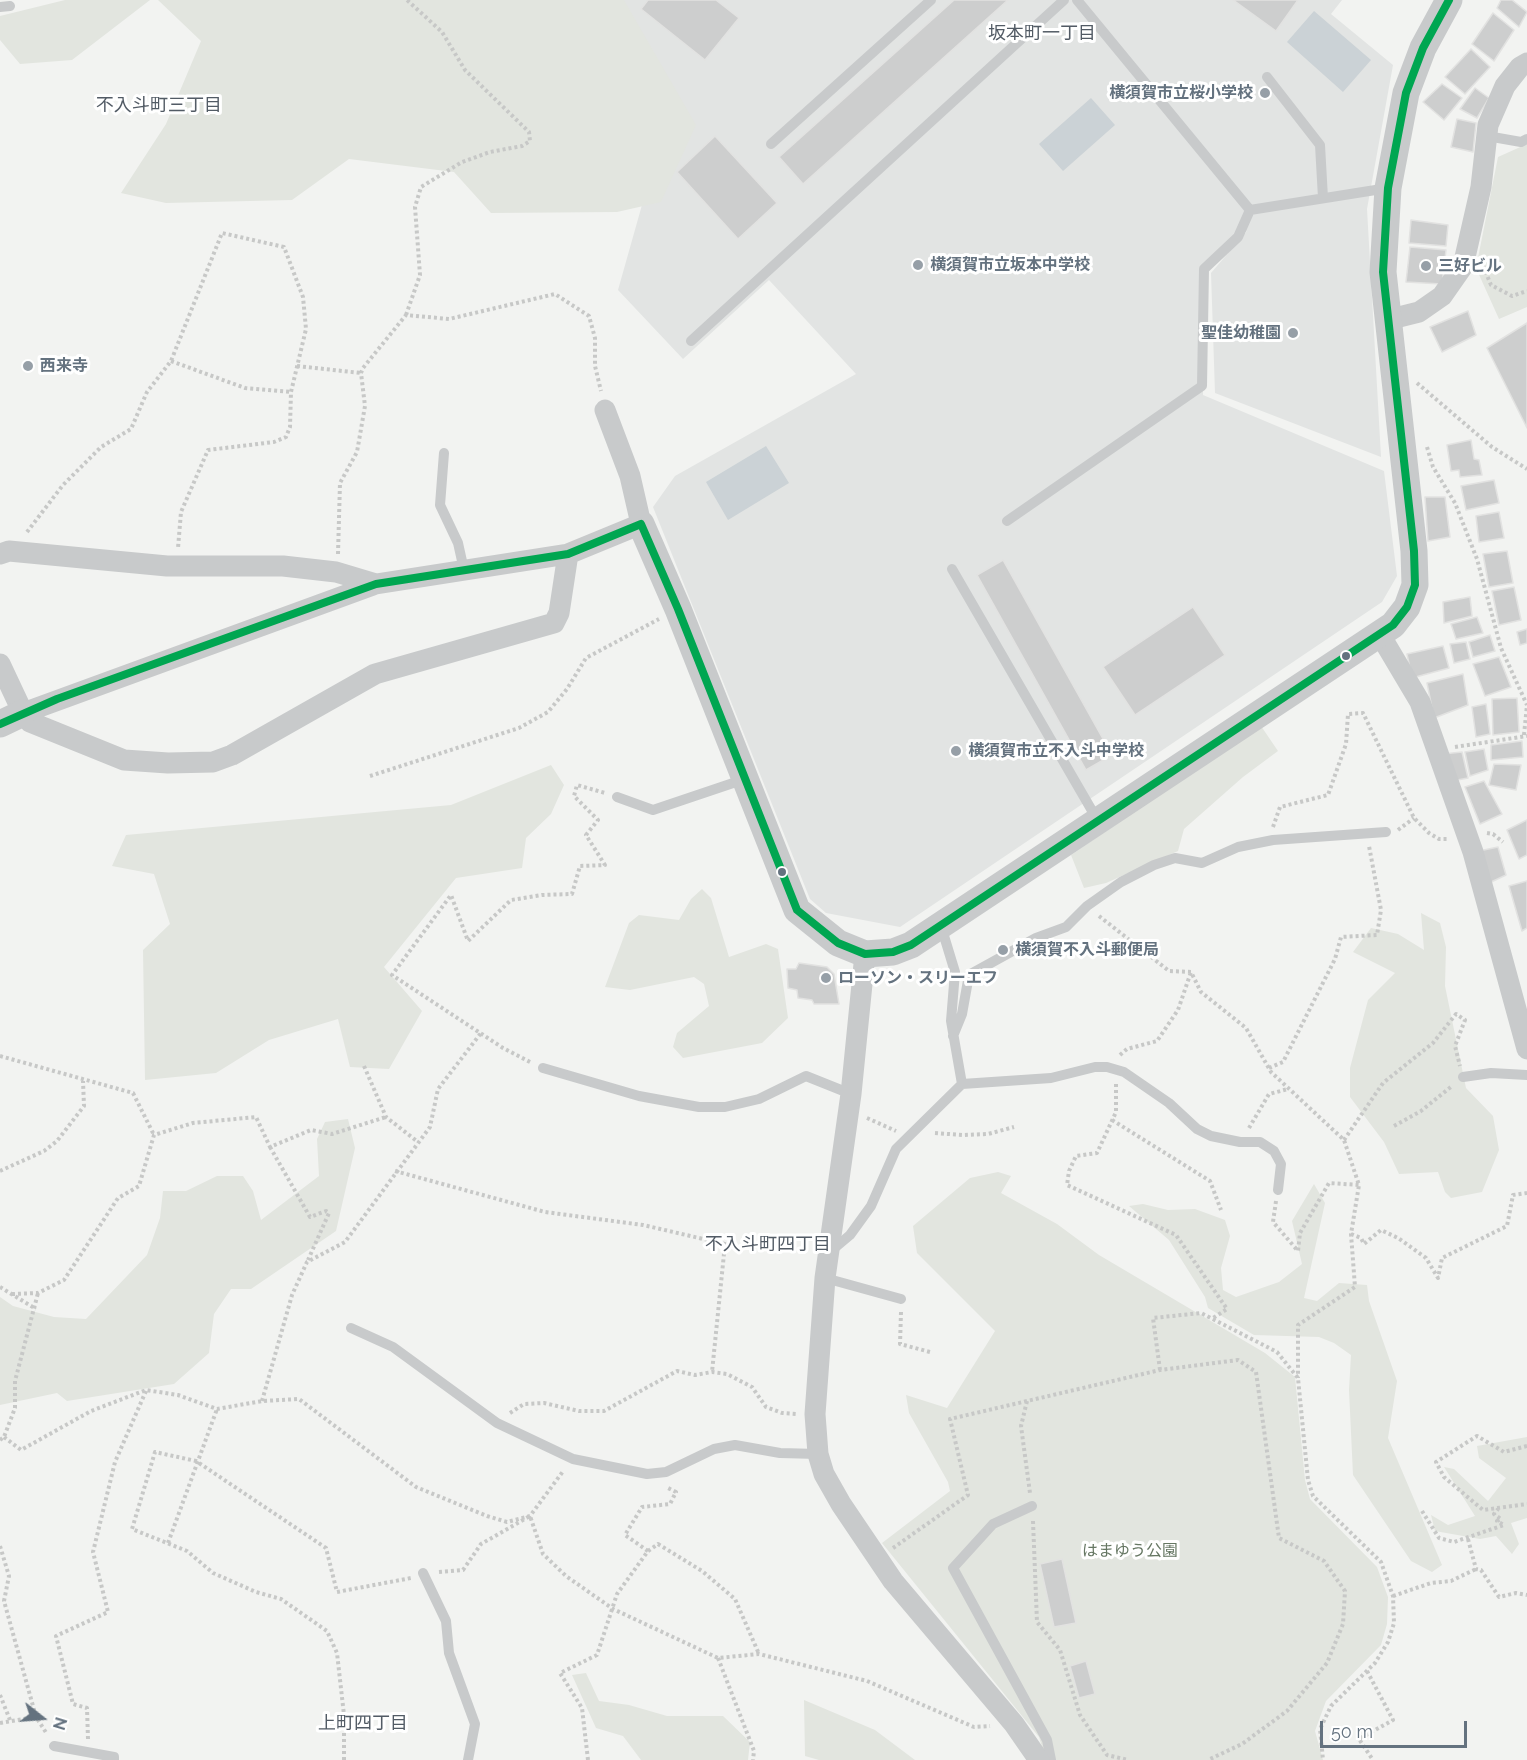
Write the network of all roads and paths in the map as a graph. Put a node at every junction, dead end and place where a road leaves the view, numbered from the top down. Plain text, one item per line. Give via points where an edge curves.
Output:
1 (407, 0) edge
2 (931, 0) edge
3 (1064, 0) edge
4 (1077, 0) edge
5 (1449, 0) edge
6 (1525, 68) edge
7 (1267, 77) dead end
8 (1487, 136) junction
9 (1527, 139) edge
10 (771, 144) dead end
11 (1388, 188) junction
12 (1323, 198) junction
13 (1250, 210) junction
14 (1474, 261) dead end
15 (1527, 291) edge
16 (406, 315) junction
17 (1387, 321) junction
18 (691, 341) dead end
19 (171, 361) junction
20 (297, 366) junction
21 (361, 374) junction
22 (1413, 381) dead end
23 (1419, 384) junction
24 (291, 392) junction
25 (1421, 394) dead end
26 (605, 410) joint
27 (1426, 437) dead end
28 (444, 453) dead end
29 (1527, 469) edge
30 (1007, 521) dead end
31 (642, 524) junction
32 (22, 553) junction
33 (0, 554) edge
34 (568, 554) junction
35 (177, 567) junction
36 (952, 569) dead end
37 (464, 570) junction
38 (336, 572) junction
39 (376, 584) junction
40 (678, 609) junction
41 (1378, 633) junction
42 (0, 664) edge
43 (1527, 705) edge
44 (11, 718) edge
45 (1525, 735) edge
46 (1436, 750) junction
47 (370, 776) dead end
48 (746, 779) junction
49 (617, 797) joint
50 (1098, 822) junction
51 (1264, 829) dead end
52 (1386, 832) dead end
53 (1367, 834) junction
54 (1493, 834) dead end
55 (1469, 839) junction
56 (1503, 842) dead end
57 (1087, 906) junction
58 (941, 925) junction
59 (865, 954) junction
60 (1191, 972) junction
61 (481, 1033) junction
62 (953, 1036) junction
63 (1527, 1049) edge
64 (0, 1056) edge
65 (364, 1066) dead end
66 (1107, 1067) junction
67 (543, 1068) joint
68 (1269, 1068) junction
69 (1527, 1075) edge
70 (1463, 1077) junction
71 (83, 1081) junction
72 (962, 1084) junction
73 (1288, 1088) junction
74 (851, 1094) junction
75 (387, 1117) junction
76 (1112, 1120) junction
77 (1394, 1126) dead end
78 (154, 1135) junction
79 (1223, 1138) junction
80 (1344, 1140) junction
81 (418, 1142) junction
82 (270, 1147) junction
83 (0, 1171) edge
84 (395, 1171) junction
85 (1359, 1185) junction
86 (1278, 1190) joint
87 (1527, 1192) edge
88 (1221, 1210) dead end
89 (1351, 1234) junction
90 (828, 1254) junction
91 (307, 1262) junction
92 (825, 1278) junction
93 (0, 1287) edge
94 (38, 1293) junction
95 (12, 1294) junction
96 (901, 1299) joint
97 (36, 1309) junction
98 (1212, 1319) junction
99 (351, 1328) dead end
100 (930, 1352) dead end
101 (1160, 1370) junction
102 (711, 1372) junction
103 (1298, 1378) junction
104 (146, 1390) junction
105 (262, 1401) junction
106 (1027, 1401) junction
107 (217, 1409) junction
108 (815, 1414) junction
109 (497, 1423) junction
110 (2, 1438) edge
111 (1527, 1446) edge
112 (818, 1454) junction
113 (573, 1459) junction
114 (196, 1461) junction
115 (638, 1473) junction
116 (1527, 1504) edge
117 (1032, 1506) junction
118 (1499, 1508) junction
119 (1422, 1511) dead end
120 (530, 1516) junction
121 (1468, 1539) junction
122 (168, 1543) junction
123 (0, 1546) edge
124 (648, 1551) junction
125 (878, 1558) junction
126 (1476, 1569) junction
127 (423, 1573) junction
128 (1527, 1594) edge
129 (1393, 1596) junction
130 (612, 1609) junction
131 (759, 1654) junction
132 (718, 1659) junction
133 (1367, 1671) junction
134 (0, 1695) edge
135 (36, 1717) junction
136 (10, 1720) junction
137 (0, 1723) edge
138 (1014, 1724) junction
139 (54, 1746) joint
140 (88, 1752) junction
141 (114, 1760) edge
142 (344, 1760) edge
143 (468, 1760) edge
144 (588, 1760) edge
145 (753, 1760) edge
146 (1040, 1760) edge
147 (1051, 1760) edge
148 (1128, 1760) edge
149 (1208, 1760) edge
150 (1323, 1760) edge
151 (1373, 1760) edge

1 - 16 path via 442,32 465,70 529,132 530,141 462,162 421,187 415,207 420,275
2 - 10 lane
3 - 18 lane
4 - 13 lane
5 - 11 street via 1423,48 1406,93
6 - 8 street via 1505,86
7 - 12 lane via 1320,145
8 - 9 lane via 1521,142
8 - 17 street via 1481,188 1463,266 1442,296 1419,312
11 - 12 lane
11 - 17 street via 1383,272
12 - 13 lane
13 - 30 lane via 1238,237 1204,269 1202,386
14 - 15 path via 1484,267 1491,285 1512,296
16 - 21 path
16 - 26 path via 449,319 555,294 589,316
17 - 41 street via 1415,585 1407,607 1393,625
19 - 20 path via 222,233 285,247 303,297 306,329
19 - 24 path via 245,388
19 - 32 path via 147,392 131,429 101,447 63,485 24,537
20 - 21 path
20 - 24 path
21 - 38 path via 364,406 357,452 340,483
22 - 23 path
23 - 25 path
23 - 29 path via 1492,447
24 - 35 path via 286,437 208,450 181,512
26 - 31 street via 630,476
27 - 43 path via 1433,467 1455,503 1477,559 1501,648
28 - 37 lane via 440,505 458,543
31 - 34 street
31 - 40 street
32 - 33 street
32 - 35 street
34 - 37 street
34 - 44 street via 554,624 375,674 213,762 124,760
35 - 38 street via 283,566
36 - 50 lane
37 - 39 street
38 - 39 street
39 - 44 street
40 - 47 path via 586,658 548,712 519,728
40 - 48 street
41 - 46 street via 1420,702
41 - 50 street
42 - 44 street
43 - 45 path
45 - 46 path
46 - 55 street
48 - 49 lane via 653,810
48 - 59 street via 797,910 838,943
49 - 61 path via 577,785 574,796 598,820 586,836 605,865 580,866 572,894 511,900 468,941 451,895 392,975
50 - 58 street
51 - 55 path via 1273,827 1280,807 1328,795 1346,744 1348,714 1363,713 1414,818 1439,838
52 - 53 lane
53 - 57 lane via 1273,840 1238,847 1202,862 1175,858 1121,882
53 - 68 path via 1381,910 1377,934 1341,937 1335,959 1283,1062
54 - 56 path
55 - 63 street
57 - 60 path via 1169,970
57 - 62 lane via 1066,927 1036,938 969,975 962,1014
58 - 59 street via 893,952
58 - 62 lane via 955,972
59 - 74 street
60 - 66 path via 1178,1010 1157,1041 1127,1048
60 - 68 path via 1201,992 1246,1028
61 - 67 path
61 - 81 path via 438,1089 430,1127
62 - 72 lane
64 - 71 path
65 - 75 path
66 - 72 lane via 1052,1078
66 - 76 path via 1118,1091
66 - 79 lane via 1124,1072 1169,1103 1197,1129
67 - 74 lane via 639,1096 699,1107 725,1107 759,1098 806,1076
68 - 73 path
69 - 70 lane via 1491,1073
70 - 77 path via 1421,1111
70 - 80 path via 1455,1046 1465,1020 1456,1014 1433,1043 1383,1083
71 - 78 path via 133,1093
71 - 83 path via 84,1106 57,1141
72 - 90 lane via 896,1149 871,1206 850,1235
73 - 79 path via 1269,1094 1250,1128 1230,1132
73 - 80 path
74 - 90 street
75 - 81 path
75 - 82 path via 332,1134 311,1130
76 - 88 path via 1210,1181
76 - 98 path via 1097,1154 1076,1156 1067,1185 1176,1234 1227,1309
78 - 82 path via 193,1124 256,1117
78 - 94 path via 139,1186 118,1197 64,1280
79 - 86 lane via 1260,1142 1275,1151 1281,1164
80 - 85 path
81 - 84 path
82 - 91 path via 310,1217 326,1210 329,1213
84 - 91 path via 345,1242
84 - 102 path via 545,1212 643,1225 725,1245
85 - 86 path via 1329,1183 1300,1233 1298,1251 1273,1222
85 - 89 path
87 - 89 path via 1513,1195 1507,1226 1442,1258 1438,1278 1425,1258 1398,1238 1381,1230 1364,1244
89 - 103 path via 1355,1287 1298,1325
90 - 92 street
91 - 105 path via 292,1295
92 - 96 lane
92 - 108 street
93 - 95 path
94 - 95 path
94 - 97 path
95 - 97 path
96 - 100 path via 900,1344
97 - 110 path via 15,1381 15,1408
98 - 101 path via 1202,1313 1153,1318
98 - 103 path via 1277,1352
99 - 109 lane via 393,1347
101 - 106 path
101 - 149 path via 1238,1360 1256,1372 1280,1538 1324,1561 1346,1591 1343,1624 1327,1663 1308,1688 1287,1711 1242,1744
102 - 108 path via 728,1374 752,1387 766,1407 782,1413
102 - 109 path via 694,1375 677,1371 604,1411 524,1404
103 - 129 path via 1313,1496 1381,1563
104 - 107 path via 178,1395
104 - 110 path via 91,1411 21,1450
104 - 140 path via 115,1462 93,1552 108,1612 56,1636 73,1704 87,1708
105 - 107 path
105 - 120 path via 299,1399 416,1487 507,1522
106 - 117 path via 1021,1426
106 - 125 path via 950,1419 968,1495
107 - 114 path
108 - 112 street
109 - 113 lane
111 - 118 path via 1504,1452 1477,1436 1436,1462 1444,1477 1483,1510
112 - 115 lane via 780,1453 735,1445 714,1449 666,1472
112 - 125 street via 841,1504
113 - 115 lane
113 - 120 path
114 - 122 path
114 - 122 path via 155,1452 132,1530
114 - 127 path via 326,1548 338,1592 402,1581
115 - 124 path via 676,1492 670,1504 642,1507 624,1535
116 - 118 path
117 - 147 lane via 993,1524 953,1568 1047,1740
117 - 148 path via 1037,1622 1060,1650 1080,1715 1107,1755
118 - 121 path via 1494,1514 1504,1525
119 - 121 path via 1439,1538 1454,1542
120 - 127 path via 481,1544 463,1570
120 - 130 path via 543,1554
121 - 126 path
122 - 142 path via 187,1551 213,1573 281,1599 327,1631 338,1663 345,1715
123 - 135 path via 9,1576 4,1601
124 - 130 path via 617,1594
124 - 131 path via 658,1544 702,1571 735,1599
125 - 138 street
126 - 128 path via 1481,1570 1499,1597
126 - 129 path via 1451,1581 1431,1583
127 - 143 lane via 446,1621 449,1653 475,1724
129 - 133 path via 1394,1623 1388,1642
130 - 132 path
130 - 144 path via 597,1655 560,1674 582,1708
131 - 132 path
131 - 138 path via 867,1681 974,1727
132 - 145 path via 754,1751
133 - 150 path via 1331,1706 1320,1729
133 - 151 path via 1393,1720 1359,1739
134 - 136 path
135 - 136 path
135 - 139 path
136 - 137 path
138 - 146 street
139 - 140 lane
140 - 141 lane

